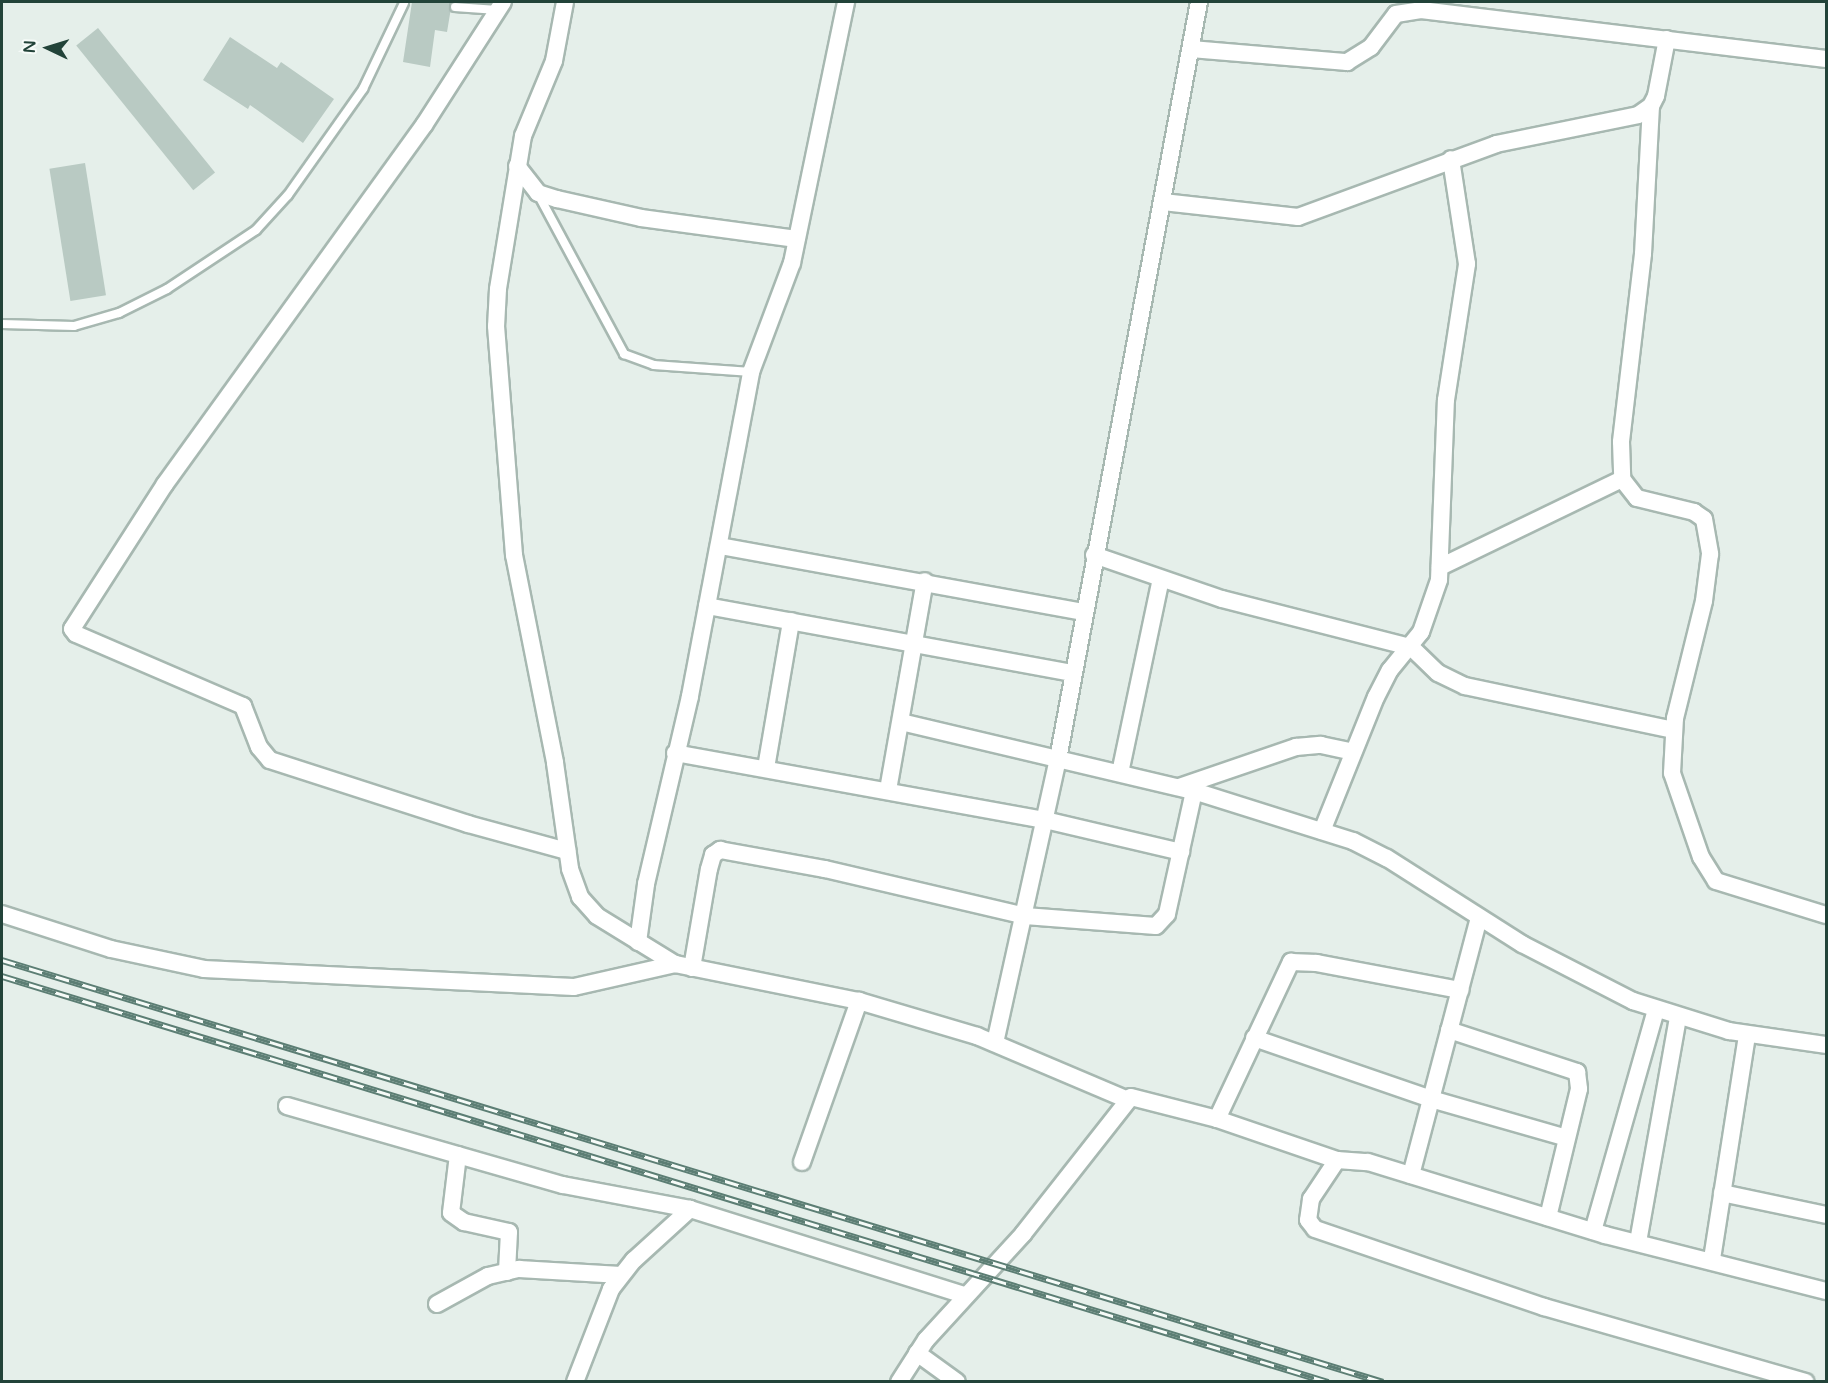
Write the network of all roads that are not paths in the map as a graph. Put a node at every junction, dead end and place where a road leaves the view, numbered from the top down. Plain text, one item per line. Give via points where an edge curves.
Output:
1 (566, 2) edge
2 (846, 2) edge
3 (1199, 2) edge
4 (406, 3) edge
5 (500, 6) edge
6 (1405, 6) edge
7 (454, 7) dead end
8 (1667, 39) junction
9 (1191, 49) junction
10 (1827, 59) edge
11 (1651, 106) junction
12 (1451, 159) junction
13 (517, 166) junction
14 (537, 193) junction
15 (1163, 202) junction
16 (797, 239) junction
17 (2, 324) edge
18 (751, 372) junction
19 (1622, 479) junction
20 (720, 546) junction
21 (1094, 555) junction
22 (1440, 567) junction
23 (1161, 579) junction
24 (925, 581) junction
25 (707, 606) junction
26 (1084, 612) junction
27 (790, 621) junction
28 (915, 644) junction
29 (1412, 647) junction
30 (1073, 673) junction
31 (901, 722) junction
32 (1673, 730) junction
33 (1353, 752) junction
34 (675, 753) junction
35 (1058, 759) junction
36 (766, 768) junction
37 (1120, 773) junction
38 (1186, 789) junction
39 (888, 790) junction
40 (1045, 820) junction
41 (1322, 831) junction
42 (567, 851) junction
43 (1181, 852) junction
44 (2, 914) edge
45 (1827, 915) edge
46 (1025, 916) junction
47 (1479, 918) junction
48 (638, 942) junction
49 (683, 966) junction
50 (1460, 990) junction
51 (859, 1002) junction
52 (1656, 1010) junction
53 (1678, 1018) junction
54 (1449, 1030) junction
55 (1747, 1035) junction
56 (1254, 1038) junction
57 (995, 1042) junction
58 (1827, 1045) edge
59 (1431, 1099) junction
60 (1128, 1100) junction
61 (287, 1106) dead end
62 (1217, 1119) junction
63 (1567, 1138) junction
64 (458, 1155) junction
65 (1337, 1160) junction
66 (802, 1162) dead end
67 (1411, 1175) junction
68 (1722, 1193) junction
69 (690, 1209) junction
70 (1827, 1215) edge
71 (1548, 1217) junction
72 (1593, 1231) junction
73 (1638, 1242) junction
74 (1712, 1259) junction
75 (507, 1272) junction
76 (621, 1275) junction
77 (1827, 1291) edge
78 (965, 1295) junction
79 (437, 1304) dead end
80 (917, 1353) junction
81 (576, 1382) edge
82 (899, 1382) edge
83 (957, 1382) edge
84 (1805, 1382) edge

1 - 13 street via 554,61 523,136
2 - 16 street
3 - 9 street
4 - 17 lane via 363,89 288,195 256,230 166,289 119,313 74,326
5 - 7 lane
5 - 42 street via 424,125 165,484 72,629 78,635 243,706 267,759 468,824
6 - 8 street
6 - 9 street via 1359,57 1347,62
8 - 10 street
8 - 11 street via 1661,79
9 - 15 street
11 - 12 street via 1622,120 1496,144
11 - 19 street via 1643,254 1621,442
12 - 15 street via 1298,217
12 - 22 street via 1467,264 1446,400
13 - 14 street
13 - 42 street via 496,310 499,380 514,555 555,763
14 - 16 street via 641,218
14 - 18 lane via 624,354 654,365
15 - 21 street
16 - 18 street via 786,284
18 - 20 street
19 - 22 street
19 - 32 street via 1637,498 1694,512 1704,519 1709,531 1704,601
20 - 24 street
20 - 25 street
21 - 23 street
21 - 26 street
22 - 29 street via 1433,600
23 - 29 street via 1245,606
23 - 37 street
24 - 26 street
24 - 28 street
25 - 27 street
25 - 34 street
26 - 30 street
27 - 28 street
27 - 36 street
28 - 30 street
28 - 31 street
29 - 32 street via 1438,673 1465,686
29 - 33 street via 1390,670
30 - 35 street
31 - 35 street
31 - 39 street
32 - 45 street via 1672,774 1707,871 1730,888
33 - 38 street via 1321,745 1296,747
33 - 41 street
34 - 36 street
34 - 48 street via 646,884
35 - 37 street
35 - 40 street
36 - 39 street
37 - 38 street
38 - 41 street
38 - 43 street
39 - 40 street
40 - 43 street
40 - 46 street
41 - 47 street via 1387,858
42 - 48 street via 580,897 597,916
43 - 46 street via 1167,914 1156,926
44 - 49 street via 111,949 204,969 574,987
46 - 49 street via 825,869 720,850 713,855
46 - 57 street
47 - 50 street
47 - 52 street via 1572,971
48 - 49 street
49 - 51 street
50 - 54 street
50 - 56 street via 1317,963 1291,962
51 - 57 street
51 - 66 street
52 - 53 street
52 - 72 street
53 - 55 street
53 - 73 street
54 - 59 street
54 - 63 street via 1577,1072 1579,1089
55 - 58 street
55 - 68 street
56 - 59 street
56 - 62 street
57 - 60 street
59 - 63 street
59 - 67 street
60 - 62 street via 1135,1097
60 - 78 street via 1023,1234
61 - 64 street
62 - 65 street
63 - 71 street
64 - 69 street via 591,1192
64 - 75 street via 451,1213 464,1221 509,1232
65 - 67 street via 1368,1162
65 - 84 street via 1311,1199 1308,1220 1315,1229 1544,1307
67 - 71 street
68 - 70 street
68 - 74 street
69 - 76 street
69 - 78 street
71 - 72 street
72 - 73 street
73 - 74 street
74 - 77 street
75 - 76 street via 555,1269
75 - 79 street via 475,1282
76 - 81 street via 600,1313
78 - 80 street
80 - 82 street
80 - 83 street

